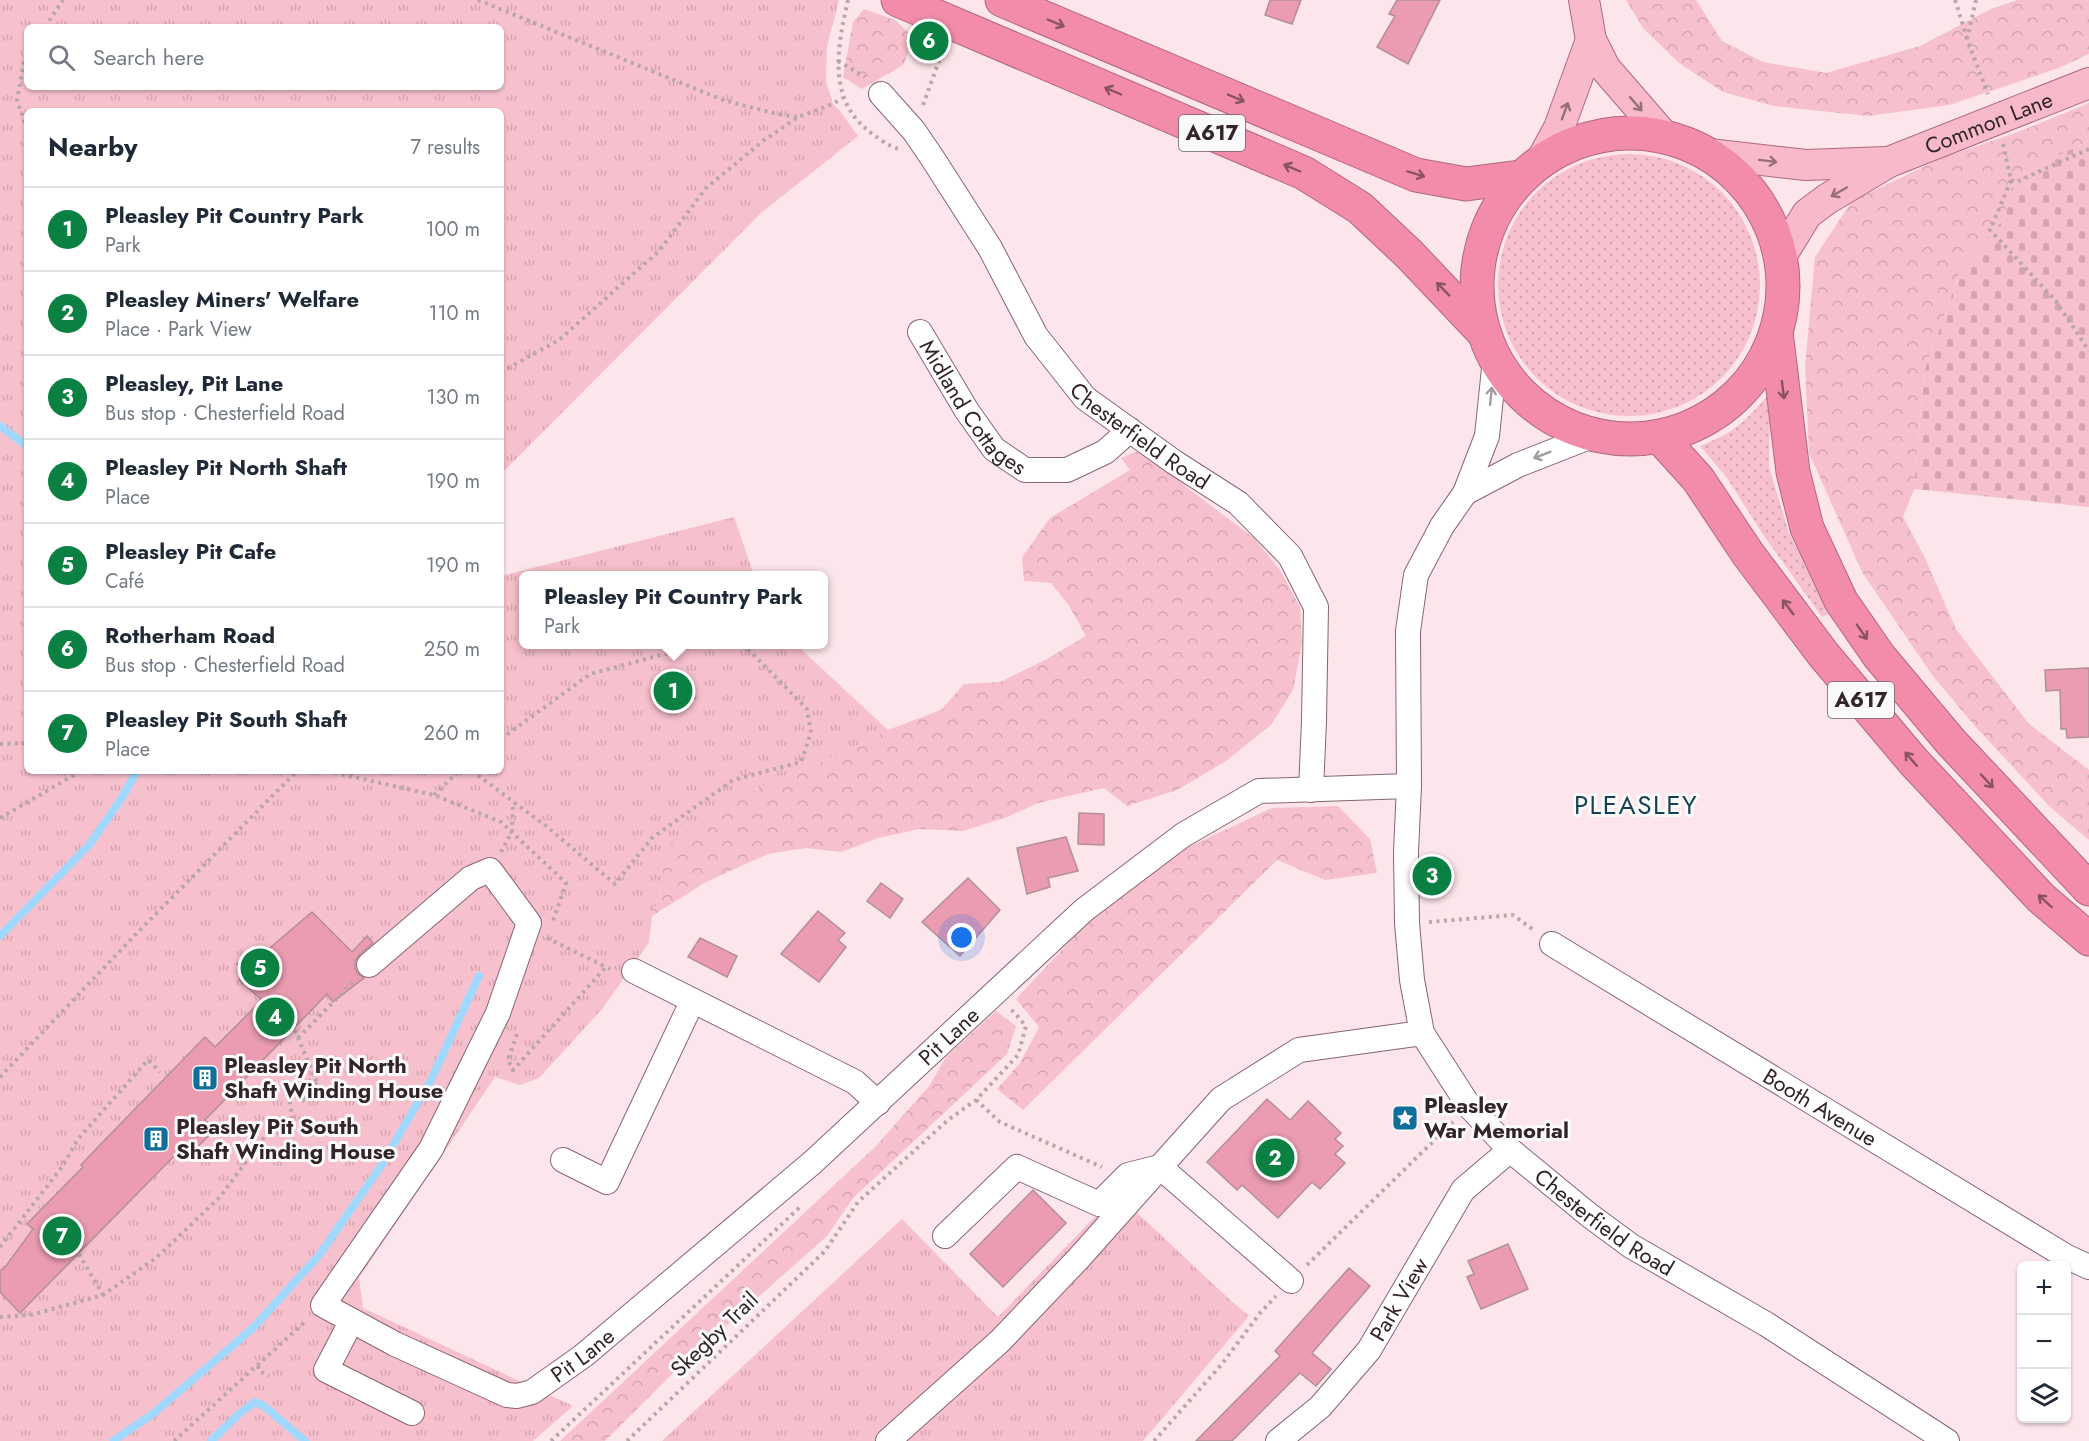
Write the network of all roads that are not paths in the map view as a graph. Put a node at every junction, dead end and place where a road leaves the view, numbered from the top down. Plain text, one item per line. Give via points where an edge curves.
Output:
1 (898, 0) edge
2 (1002, 0) edge
3 (1584, 0) edge
4 (1591, 40) junction
5 (2089, 83) edge
6 (881, 94) dead end
7 (1664, 136) junction
8 (1710, 154) junction
9 (1889, 162) junction
10 (1530, 170) junction
11 (1780, 258) junction
12 (920, 332) dead end
13 (1776, 332) junction
14 (1489, 346) junction
15 (1130, 430) junction
16 (1597, 434) junction
17 (1660, 437) junction
18 (1465, 493) junction
19 (1409, 786) junction
20 (1311, 790) junction
21 (2089, 889) edge
22 (2089, 939) edge
23 (1552, 944) road end
24 (369, 965) road end
25 (634, 971) road end
26 (692, 1002) junction
27 (1422, 1033) junction
28 (878, 1103) junction
29 (1510, 1150) junction
30 (563, 1160) dead end
31 (1160, 1167) junction
32 (945, 1236) dead end
33 (2089, 1268) edge
34 (1291, 1281) dead end
35 (351, 1322) junction
36 (412, 1413) dead end
37 (888, 1441) edge
38 (1278, 1441) edge
39 (1947, 1441) edge

14 -> 1 highway, A617 via 1409,254 1360,208 1304,173
2 -> 10 highway, A617 via 1416,175 1466,184
3 - 4 main road
4 -> 7 main road via 1605,68
10 -> 4 main road via 1558,128
5 - 9 main road, Common Lane
6 - 15 street, Chesterfield Road via 914,131 990,248 1036,336 1085,398
7 - 8 highway
7 - 10 highway via 1610,133 1561,148
8 -> 9 main road via 1806,165
8 - 11 highway via 1750,188 1772,225
9 -> 11 main road via 1807,214
10 - 14 highway via 1498,207 1479,258 1476,293
11 - 13 highway via 1784,286
12 - 15 street, Midland Cottages via 994,449 1024,470 1067,470 1105,452
13 - 17 highway via 1769,354 1738,397 1710,418
13 -> 21 highway, A617 via 1793,472 1807,528 1841,601 1879,656 1951,742
14 - 16 highway via 1528,401 1570,428
18 -> 14 street via 1487,436
15 - 20 street, Chesterfield Road via 1238,503 1290,556 1316,607
16 - 17 highway via 1623,440
16 -> 18 street via 1518,465
22 -> 17 highway, A617 via 2041,898 1913,762 1822,654 1698,479
18 - 19 street, Chesterfield Road via 1416,575 1408,631
19 - 20 street, Pit Lane
19 - 27 street, Chesterfield Road via 1407,923
20 - 28 street, Pit Lane via 1259,790 1183,835 1084,910
23 - 33 street, Booth Avenue
24 - 35 street via 471,878 490,870 529,923 498,1013 431,1149 323,1305
25 - 26 street
26 - 28 street via 855,1082
26 - 30 street via 608,1182
27 - 29 street, Chesterfield Road via 1469,1106
27 - 31 street via 1299,1050 1221,1099
28 - 35 street, Pit Lane via 592,1349 532,1392 507,1395
29 - 38 street, Park View via 1463,1190 1369,1350 1320,1407
29 - 39 street, Chesterfield Road via 1631,1246 1766,1324
31 - 32 street via 1128,1175 1099,1204 1017,1167
31 - 34 street
31 - 37 street via 1000,1341
35 - 36 street via 326,1370

